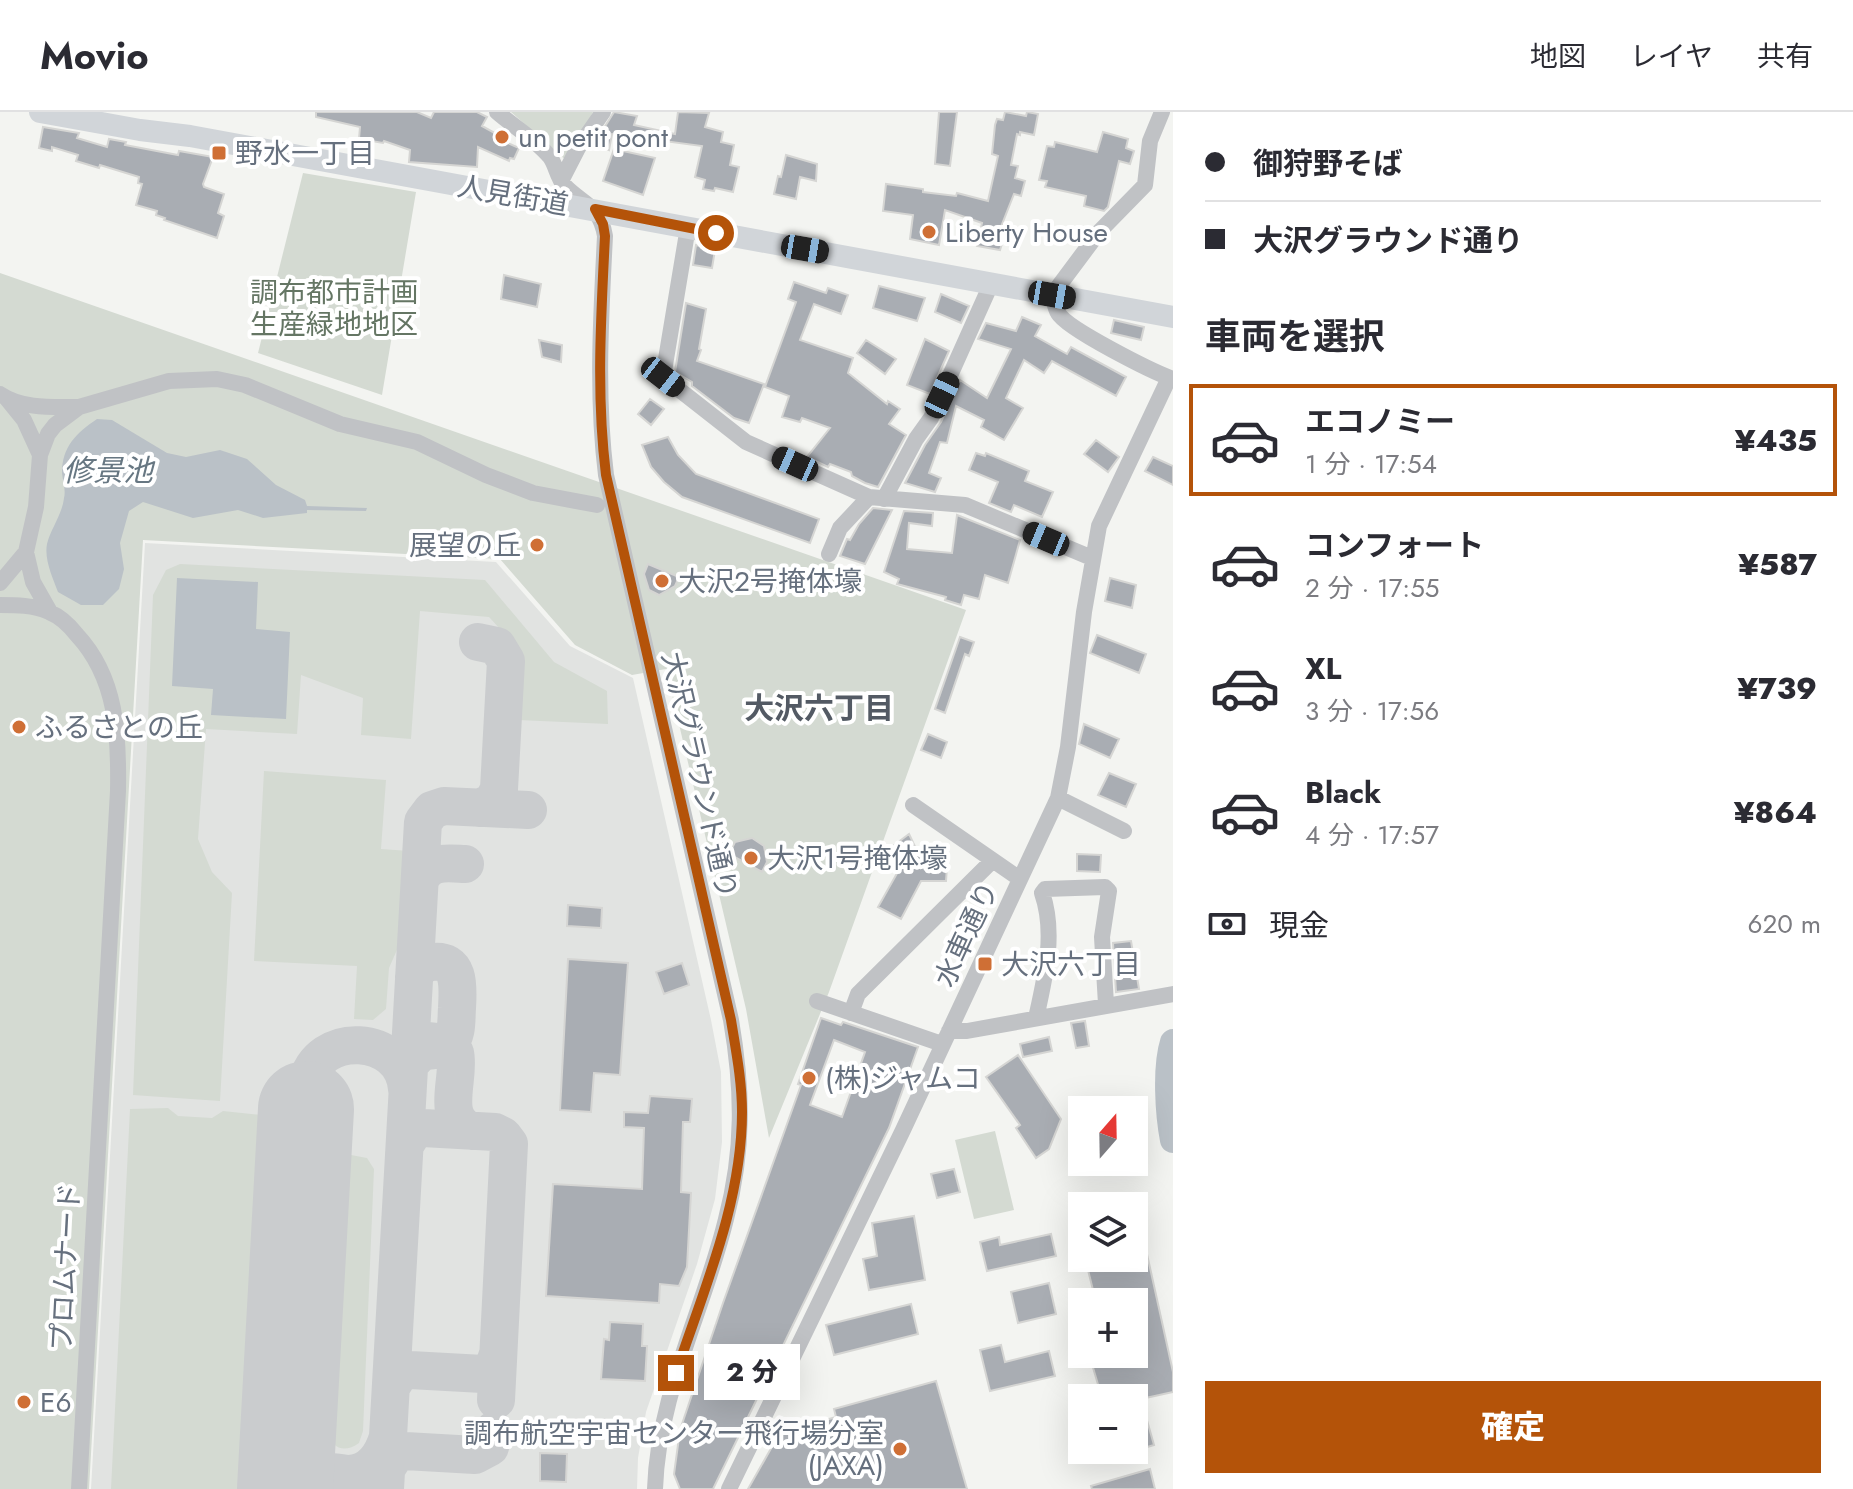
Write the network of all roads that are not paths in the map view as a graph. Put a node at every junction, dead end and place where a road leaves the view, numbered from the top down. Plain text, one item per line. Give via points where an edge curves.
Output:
1 (40, 112) edge
2 (497, 112) edge
3 (603, 112) edge
4 (1162, 112) edge
5 (142, 121) edge
6 (561, 181) junction
7 (595, 209) junction
8 (688, 227) junction
9 (991, 284) junction
10 (1052, 295) junction
11 (1173, 317) edge
12 (1171, 378) edge
13 (4, 397) edge
14 (79, 407) junction
15 (40, 455) junction
16 (876, 498) junction
17 (597, 505) dead end
18 (26, 552) junction
19 (829, 554) dead end
20 (1092, 558) junction
21 (0, 583) edge
22 (0, 605) edge
23 (50, 612) junction
24 (1058, 798) junction
25 (913, 805) dead end
26 (1124, 831) dead end
27 (992, 861) junction
28 (1020, 879) junction
29 (1167, 995) edge
30 (817, 1001) dead end
31 (1106, 1004) junction
32 (851, 1013) junction
33 (1036, 1018) junction
34 (946, 1038) junction
35 (79, 1489) edge
36 (655, 1489) edge
37 (729, 1489) edge

1 - 5 main road, 人見街道
2 - 6 street via 550,157
3 - 6 street
4 - 10 street via 1150,141 1145,185 1099,232
5 - 7 main road, 人見街道 via 190,136
6 - 7 street
7 - 8 main road, 人見街道
7 - 36 street, 大沢グラウンド通り via 605,236 600,427 606,475 740,1071 736,1174 726,1222 667,1400
8 - 9 main road, 人見街道
8 - 16 street via 663,377 746,442
9 - 10 main road, 人見街道
9 - 16 street via 931,418
10 - 11 main road, 人見街道
10 - 12 street via 1066,322
12 - 20 street, 水車通り via 1106,506
13 - 14 street via 33,405
13 - 15 street via 24,420
14 - 15 street via 55,425
14 - 17 street via 169,381 234,382 340,424 417,442 533,493
15 - 18 street
16 - 19 street via 840,528
16 - 20 street via 965,505
18 - 21 street
18 - 23 street via 33,582
20 - 24 street, 水車通り
22 - 23 street
23 - 35 street, プロムナード via 90,649 107,680 115,717 118,791
24 - 26 street
24 - 28 street, 水車通り
25 - 27 street
27 - 28 street
27 - 32 street via 858,994
28 - 34 street, 水車通り
29 - 31 street
30 - 32 street
31 - 33 street
31 - 33 street via 1102,937 1109,891 1045,889 1046,973
32 - 34 street
33 - 34 street
34 - 37 street, 水車通り

